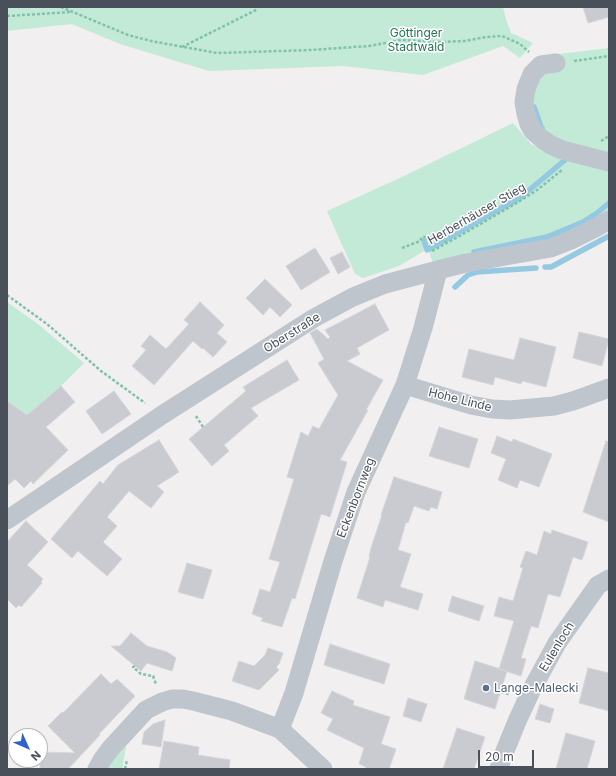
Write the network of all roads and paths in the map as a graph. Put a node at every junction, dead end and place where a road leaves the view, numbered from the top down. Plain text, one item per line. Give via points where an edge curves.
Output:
1 (61, 7) edge
2 (258, 9) dead end
3 (73, 12) junction
4 (7, 16) edge
5 (182, 47) junction
6 (609, 56) edge
7 (577, 60) dead end
8 (549, 64) joint
9 (580, 155) junction
10 (609, 162) edge
11 (609, 220) edge
12 (447, 243) junction
13 (402, 248) dead end
14 (430, 252) dead end
15 (438, 270) junction
16 (7, 295) edge
17 (405, 385) junction
18 (609, 388) edge
19 (162, 416) junction
20 (7, 520) edge
21 (609, 579) edge
22 (135, 666) dead end
23 (162, 702) junction
24 (280, 729) junction
25 (97, 769) edge
26 (323, 769) edge
27 (499, 769) edge

1 - 3 path
2 - 5 path
3 - 4 path
3 - 5 path via 128,35
5 - 8 path via 217,53 311,50 369,46 402,40 465,41 502,36 520,44
6 - 7 path
8 - 9 street via 532,74 526,89 524,102 529,124 533,131 551,145
9 - 10 street
9 - 12 path, Herberhäuser Stieg via 520,202
11 - 15 street, Oberstraße via 551,248
12 - 13 path via 439,236 431,236 426,240 422,237
12 - 14 path, Herberhäuser Stieg
15 - 17 street, Eckenbornweg
15 - 19 street, Oberstraße via 385,284 353,297 314,318
16 - 19 path via 47,324 101,371
17 - 18 street, Hohe Linde via 471,405 510,410 554,406
17 - 24 street, Eckenbornweg via 356,492 294,693
19 - 20 street, Oberstraße
21 - 27 street, Eulenloch via 598,585 557,643 518,719
22 - 23 path via 133,667 141,674 152,676
23 - 24 street via 172,699 194,701 232,711
23 - 25 street via 146,710 138,718 111,748
24 - 26 street

